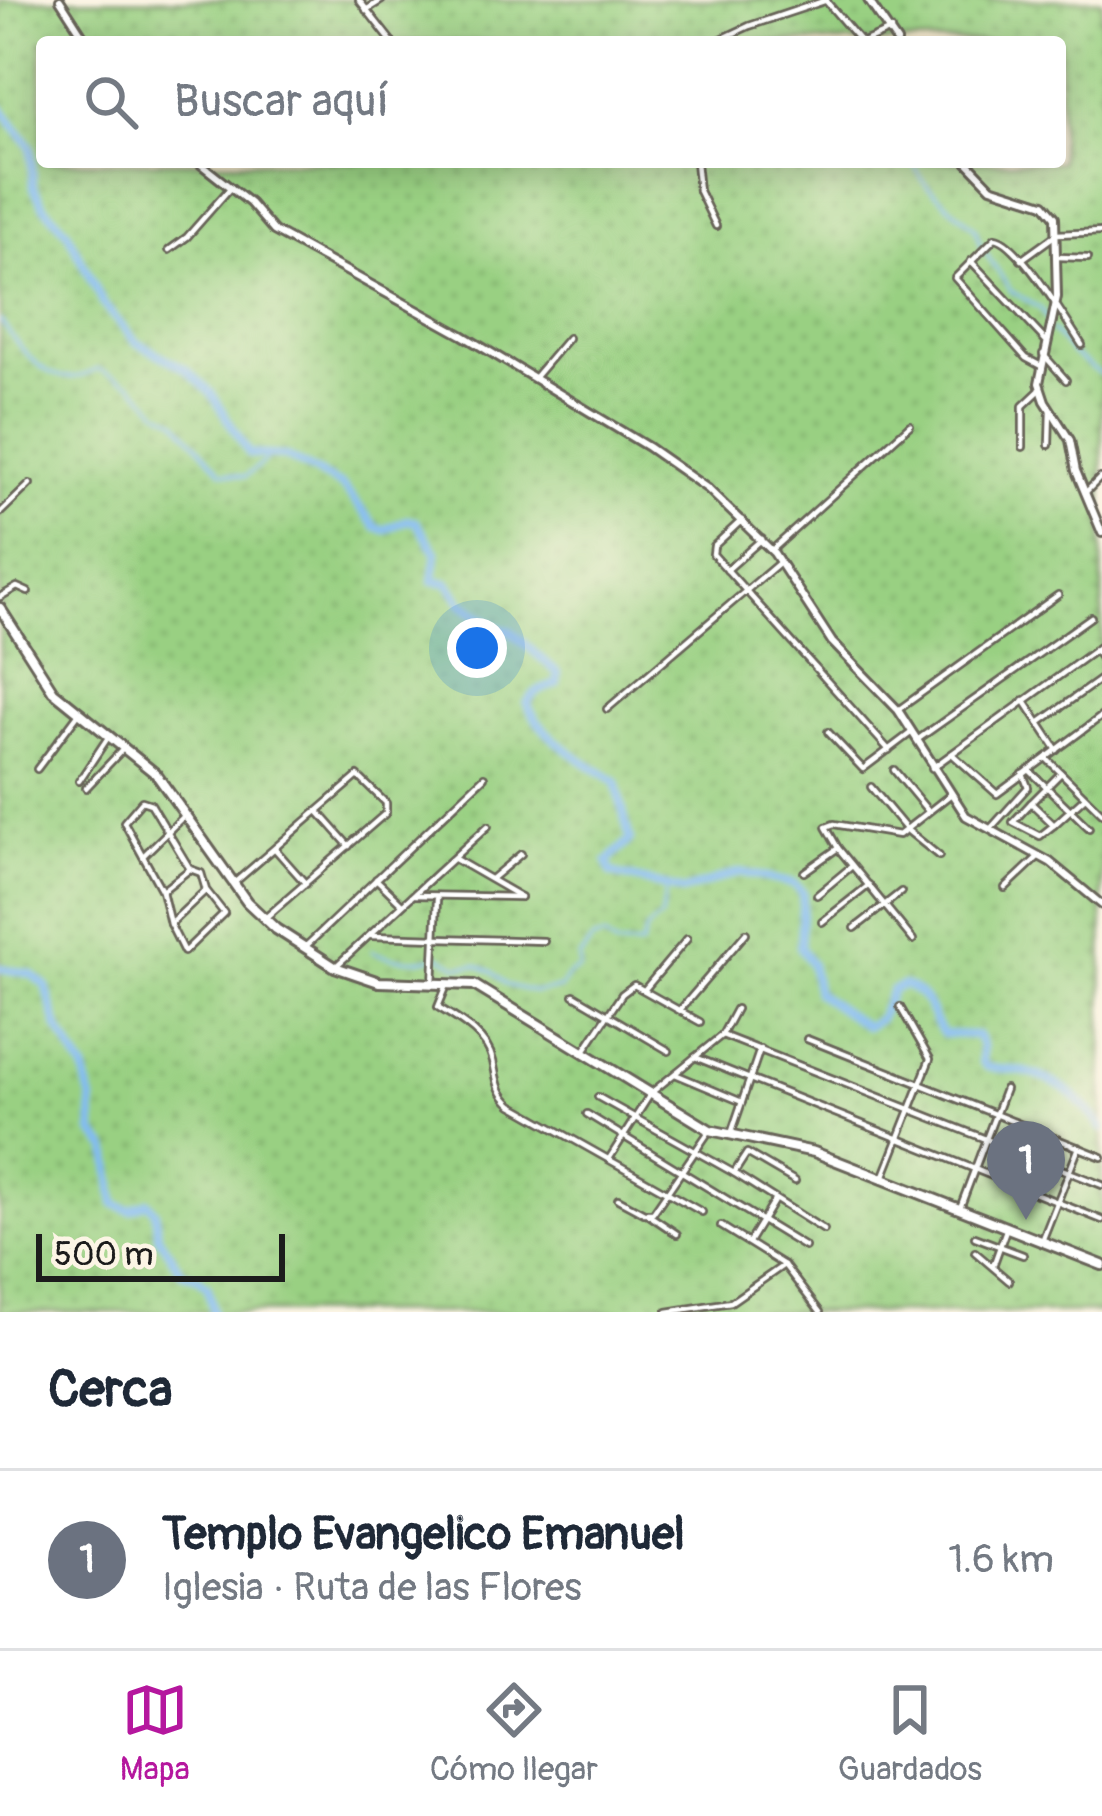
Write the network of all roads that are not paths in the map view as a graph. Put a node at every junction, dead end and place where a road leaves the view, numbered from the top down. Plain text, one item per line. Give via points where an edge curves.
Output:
1 (60, 0) edge
2 (359, 0) edge
3 (382, 0) edge
4 (826, 0) edge
5 (868, 0) edge
6 (366, 10) junction
7 (891, 30) junction
8 (83, 36) edge
9 (387, 36) edge
10 (731, 36) edge
11 (857, 36) edge
12 (876, 36) edge
13 (894, 36) edge
14 (206, 168) edge
15 (697, 168) edge
16 (973, 168) edge
17 (231, 187) junction
18 (716, 226) dead end
19 (1102, 232) edge
20 (1057, 234) junction
21 (169, 250) dead end
22 (1058, 257) junction
23 (1088, 257) dead end
24 (1021, 260) junction
25 (971, 261) junction
26 (1056, 304) junction
27 (568, 338) dead end
28 (1045, 340) junction
29 (1082, 345) dead end
30 (1043, 354) junction
31 (1041, 366) junction
32 (534, 378) junction
33 (1066, 380) dead end
34 (1040, 390) junction
35 (1050, 409) junction
36 (910, 425) dead end
37 (1049, 446) dead end
38 (1023, 447) dead end
39 (1100, 478) edge
40 (30, 484) dead end
41 (1085, 493) junction
42 (0, 513) edge
43 (742, 520) junction
44 (1102, 533) edge
45 (762, 539) junction
46 (772, 550) junction
47 (780, 562) junction
48 (727, 570) junction
49 (746, 591) junction
50 (28, 592) dead end
51 (1058, 595) dead end
52 (0, 597) edge
53 (0, 608) edge
54 (1091, 617) dead end
55 (1102, 645) edge
56 (1095, 650) junction
57 (1102, 660) edge
58 (1102, 678) edge
59 (1024, 700) junction
60 (607, 709) dead end
61 (898, 710) junction
62 (79, 713) junction
63 (1102, 716) edge
64 (1039, 723) junction
65 (828, 733) dead end
66 (109, 736) junction
67 (916, 739) junction
68 (124, 748) junction
69 (889, 750) junction
70 (1057, 750) junction
71 (951, 753) junction
72 (1046, 758) junction
73 (932, 768) junction
74 (37, 769) dead end
75 (894, 770) dead end
76 (1026, 772) junction
77 (1061, 773) junction
78 (484, 777) dead end
79 (79, 781) dead end
80 (1048, 786) junction
81 (86, 788) dead end
82 (871, 788) dead end
83 (950, 795) junction
84 (1086, 797) junction
85 (1031, 803) junction
86 (1072, 810) junction
87 (318, 812) junction
88 (929, 812) junction
89 (1102, 813) edge
90 (186, 814) junction
91 (1000, 816) junction
92 (1054, 825) junction
93 (488, 826) dead end
94 (1018, 826) junction
95 (1089, 827) dead end
96 (908, 830) junction
97 (989, 831) junction
98 (167, 832) junction
99 (1013, 841) junction
100 (349, 846) junction
101 (838, 848) junction
102 (275, 849) junction
103 (521, 854) dead end
104 (143, 856) junction
105 (939, 856) dead end
106 (1039, 856) junction
107 (455, 859) junction
108 (852, 866) junction
109 (190, 869) junction
110 (804, 872) dead end
111 (376, 879) junction
112 (491, 879) junction
113 (233, 884) junction
114 (306, 884) junction
115 (868, 885) junction
116 (1005, 887) dead end
117 (206, 890) junction
118 (161, 891) junction
119 (901, 892) dead end
120 (415, 895) junction
121 (817, 896) dead end
122 (436, 898) junction
123 (886, 904) junction
124 (1102, 904) edge
125 (404, 905) junction
126 (264, 919) junction
127 (822, 922) dead end
128 (170, 924) junction
129 (855, 928) dead end
130 (746, 933) dead end
131 (371, 936) junction
132 (436, 938) junction
133 (687, 939) dead end
134 (913, 940) dead end
135 (544, 941) dead end
136 (304, 948) junction
137 (335, 967) junction
138 (434, 984) junction
139 (447, 984) junction
140 (645, 989) junction
141 (574, 995) dead end
142 (900, 1007) dead end
143 (736, 1009) dead end
144 (680, 1010) junction
145 (609, 1015) junction
146 (700, 1022) dead end
147 (722, 1034) junction
148 (807, 1039) dead end
149 (760, 1049) junction
150 (584, 1051) junction
151 (669, 1051) dead end
152 (695, 1057) junction
153 (675, 1074) junction
154 (751, 1079) junction
155 (922, 1084) junction
156 (1005, 1089) dead end
157 (651, 1093) junction
158 (598, 1097) dead end
159 (742, 1102) junction
160 (911, 1109) junction
161 (586, 1114) dead end
162 (996, 1114) junction
163 (636, 1118) junction
164 (710, 1130) junction
165 (625, 1136) junction
166 (730, 1136) junction
167 (899, 1139) junction
168 (987, 1139) junction
169 (1079, 1147) junction
170 (696, 1150) junction
171 (1102, 1156) edge
172 (609, 1160) junction
173 (683, 1170) junction
174 (975, 1170) junction
175 (734, 1172) junction
176 (1069, 1172) junction
177 (884, 1178) junction
178 (795, 1180) dead end
179 (1102, 1185) edge
180 (669, 1191) junction
181 (618, 1199) dead end
182 (775, 1199) junction
183 (1058, 1202) junction
184 (960, 1208) junction
185 (702, 1212) dead end
186 (649, 1215) junction
187 (762, 1220) junction
188 (1102, 1220) edge
189 (721, 1226) dead end
190 (1007, 1227) junction
191 (824, 1230) dead end
192 (676, 1234) dead end
193 (975, 1237) dead end
194 (1042, 1240) junction
195 (749, 1242) junction
196 (805, 1247) dead end
197 (1001, 1247) junction
198 (975, 1252) dead end
199 (1023, 1255) dead end
200 (784, 1265) junction
201 (1102, 1265) edge
202 (994, 1266) junction
203 (1010, 1281) dead end
204 (672, 1311) edge
205 (820, 1312) edge

1 - 8 street
2 - 6 street
3 - 6 street
4 - 10 street
4 - 11 street
5 - 7 street
6 - 9 street
7 - 12 street
7 - 13 street
14 - 17 street
15 - 18 street
16 - 20 street via 991,187 1044,203
17 - 21 street
17 - 32 street via 274,231
19 - 20 street
20 - 22 street
20 - 24 street
22 - 23 street
22 - 26 street
24 - 25 street via 1000,237
24 - 26 street
25 - 28 street
25 - 31 street via 957,282
26 - 28 street
26 - 29 street
27 - 32 street
28 - 30 street
30 - 31 street
30 - 33 street
31 - 34 street
32 - 43 street via 665,458
34 - 35 street
34 - 38 street via 1023,406
35 - 37 street
35 - 41 street via 1070,440
36 - 46 street
39 - 41 street
40 - 42 street
41 - 44 street
43 - 45 street
43 - 48 street via 711,550
45 - 46 street
45 - 48 street
46 - 47 street
47 - 49 street
47 - 61 street via 832,642
48 - 49 street
49 - 60 street
49 - 69 street
50 - 52 street via 17,587
51 - 61 street
53 - 62 main road via 46,683
54 - 67 street
55 - 56 street
56 - 57 street
56 - 59 street
58 - 64 street
59 - 64 street
59 - 71 street
61 - 67 street
62 - 66 main road
62 - 74 street
63 - 70 street
64 - 70 street
65 - 69 street via 863,769
66 - 68 main road
66 - 79 street
67 - 69 street
67 - 73 street
68 - 81 street
68 - 90 main road
70 - 72 street
71 - 73 street
71 - 76 street via 998,794
72 - 76 street
72 - 77 street
73 - 83 street
75 - 88 street
76 - 80 street
76 - 91 street via 1028,787
77 - 80 street
77 - 84 street
78 - 111 street
80 - 85 street
80 - 86 street
82 - 96 street
83 - 88 street
83 - 97 street
84 - 86 street
84 - 89 street
85 - 92 street
85 - 94 street
86 - 92 street
86 - 95 street
87 - 100 street
87 - 100 street via 358,776 386,803 386,813
87 - 102 street
88 - 96 street
90 - 98 street
90 - 113 main road
91 - 94 street
91 - 97 street
92 - 94 street via 1040,836
93 - 107 street
94 - 99 street
96 - 101 street via 894,835 830,824
96 - 105 street
97 - 99 street
98 - 104 street
98 - 104 street via 146,800 127,816 124,826
98 - 109 street
99 - 106 street
100 - 114 street
101 - 108 street
101 - 110 street
102 - 113 street
102 - 114 street
103 - 112 street
104 - 118 street
106 - 116 street
106 - 124 street
107 - 112 street
107 - 120 street
108 - 115 street
108 - 121 street
109 - 117 street via 202,874
109 - 118 street
111 - 125 street
111 - 136 street
112 - 122 street via 521,897
113 - 126 main road
114 - 126 street
115 - 123 street
115 - 127 street
117 - 128 street
117 - 128 street via 224,916 187,951
118 - 128 street
119 - 123 street
120 - 122 street
120 - 125 street
122 - 132 street
123 - 129 street
123 - 134 street
125 - 131 street
126 - 136 main road
130 - 144 street
131 - 132 street
131 - 137 street
132 - 135 street
132 - 138 street
133 - 140 street
136 - 137 main road
137 - 138 main road via 367,981
138 - 139 main road
139 - 150 main road via 479,987
139 - 172 street via 438,1007 487,1047 503,1097
140 - 144 street
140 - 145 street via 626,990
141 - 145 street
142 - 155 street via 930,1059
143 - 147 street
144 - 146 street
145 - 150 street
145 - 151 street
147 - 149 street
147 - 152 street
148 - 155 street
149 - 154 street
149 - 160 street
150 - 157 main road
152 - 153 street
152 - 154 street
153 - 157 street
153 - 159 street
154 - 159 street
154 - 167 street
155 - 160 street
155 - 162 street
156 - 162 street
157 - 163 street
157 - 164 main road
158 - 163 street
159 - 166 street
160 - 167 street
160 - 168 street
161 - 165 street
162 - 168 street
162 - 169 street
163 - 165 street
163 - 170 street
164 - 166 main road
164 - 170 street
165 - 172 street
165 - 173 street
166 - 177 main road via 814,1152
167 - 174 street
167 - 177 street
168 - 174 street
168 - 176 street
169 - 171 street
169 - 176 street
170 - 173 street
170 - 175 street
172 - 180 street
173 - 180 street
173 - 187 street
174 - 183 street
174 - 184 street
175 - 178 street via 747,1153
175 - 182 street
176 - 179 street
176 - 183 street
177 - 184 main road
180 - 185 street
180 - 186 street
181 - 186 street
182 - 187 street
182 - 191 street
183 - 188 street
183 - 194 street
184 - 190 main road
186 - 192 street
187 - 195 street
187 - 196 street
189 - 195 street
190 - 194 main road
190 - 197 street
193 - 197 street
194 - 201 main road
195 - 200 street
197 - 199 street
197 - 202 street
198 - 202 street
200 - 204 street via 731,1303
200 - 205 street
202 - 203 street

